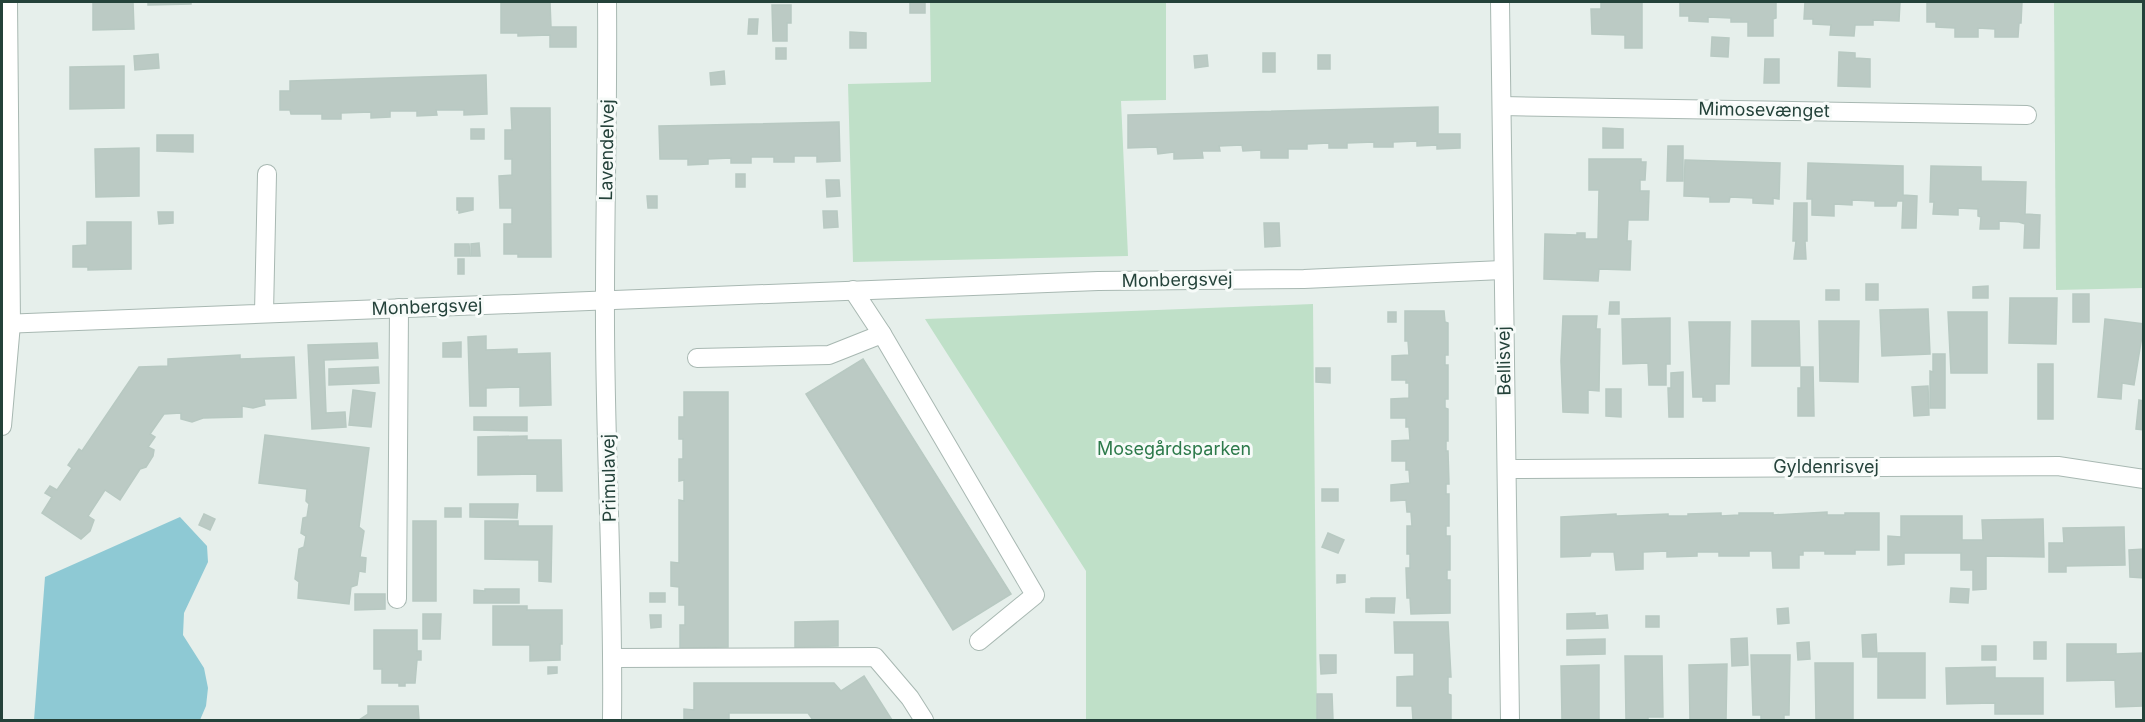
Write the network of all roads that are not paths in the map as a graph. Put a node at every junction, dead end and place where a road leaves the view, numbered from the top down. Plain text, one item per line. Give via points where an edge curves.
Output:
1 (8, 2) edge
2 (607, 2) edge
3 (1500, 2) edge
4 (1502, 106) junction
5 (2027, 115) dead end
6 (267, 174) dead end
7 (1502, 270) junction
8 (853, 290) junction
9 (605, 299) junction
10 (399, 308) junction
11 (264, 313) junction
12 (6, 324) edge
13 (882, 334) junction
14 (697, 358) dead end
15 (2, 426) edge
16 (1507, 469) junction
17 (2144, 479) edge
18 (396, 599) dead end
19 (980, 641) dead end
20 (612, 658) junction
21 (612, 720) edge
22 (924, 720) edge
23 (1510, 720) edge

1 - 12 street
2 - 9 street, Lavendelvej
3 - 4 street, Bellisvej
4 - 5 street, Mimosevænget
4 - 7 street, Bellisvej
6 - 11 street
7 - 8 street, Monbergsvej
7 - 16 street, Bellisvej
8 - 9 street, Monbergsvej
8 - 13 street
9 - 10 street, Monbergsvej
9 - 20 street, Primulavej
10 - 11 street, Monbergsvej
10 - 18 street
11 - 12 street, Monbergsvej
12 - 15 street
13 - 14 street via 829,355
13 - 19 street via 1035,595
16 - 17 street, Gyldenrisvej via 2058,466
16 - 23 street, Bellisvej
20 - 21 street, Primulavej
20 - 22 street via 875,657

